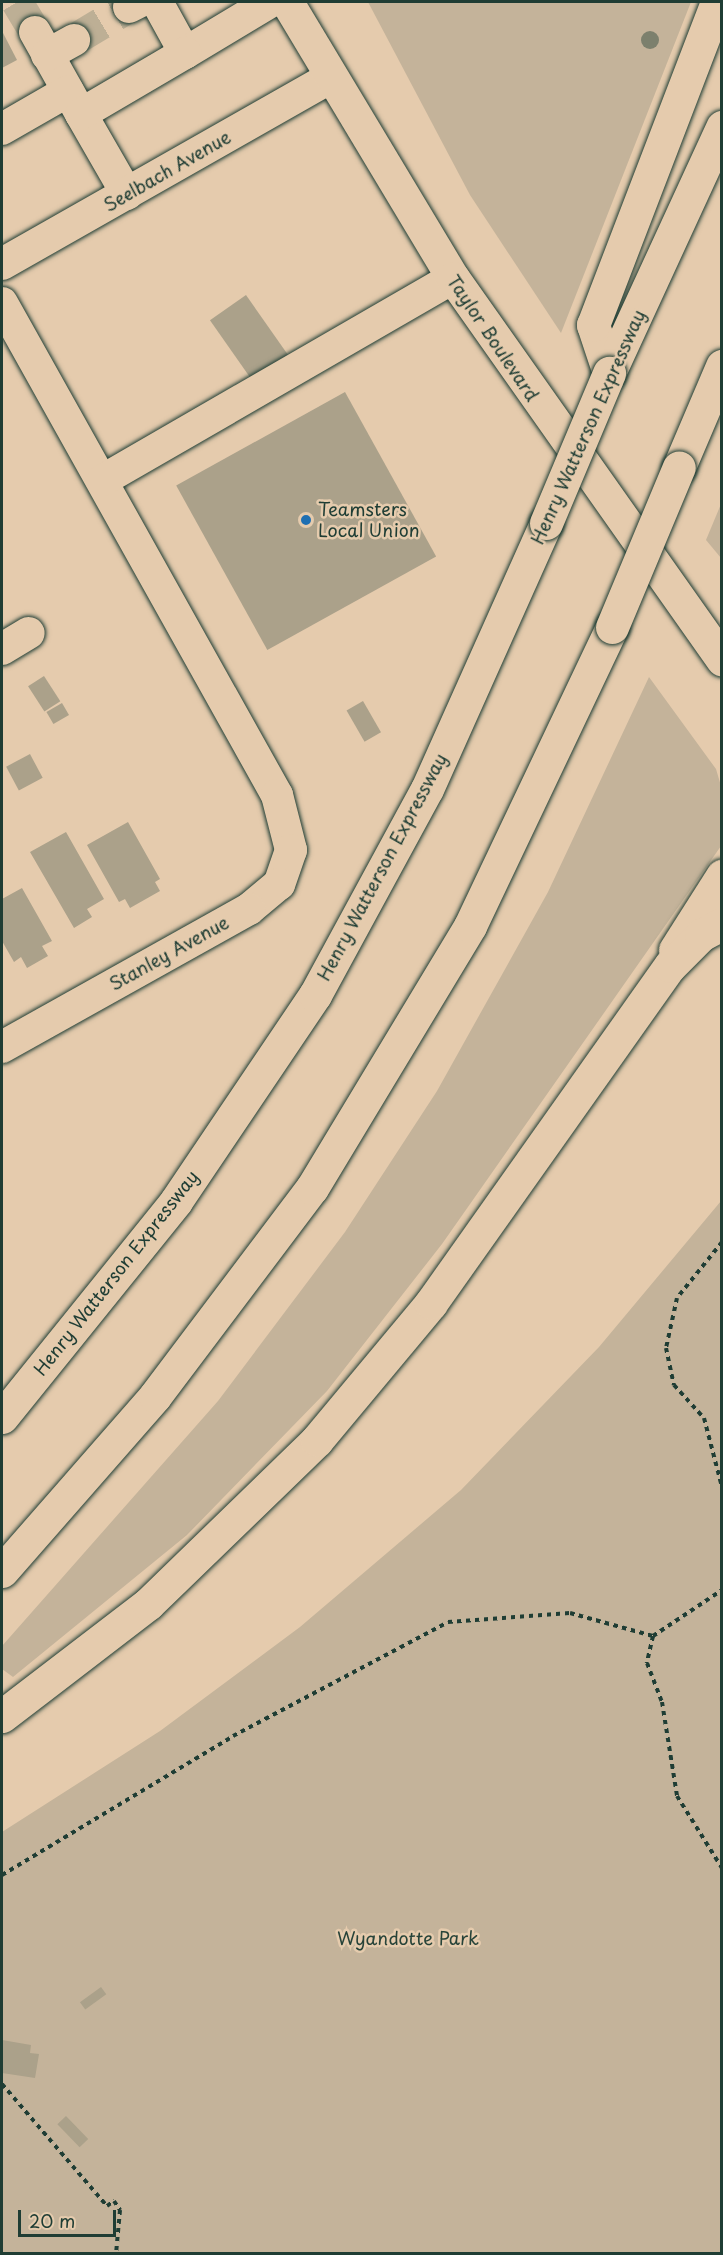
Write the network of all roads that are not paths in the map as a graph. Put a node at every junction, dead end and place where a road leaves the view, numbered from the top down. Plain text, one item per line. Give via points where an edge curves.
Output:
1 (270, 2) edge
2 (287, 2) edge
3 (717, 2) edge
4 (142, 3) edge
5 (74, 40) tunnel mouth
6 (184, 53) junction
7 (331, 77) junction
8 (75, 103) junction
9 (722, 127) edge
10 (2, 129) edge
11 (127, 194) junction
12 (2, 264) edge
13 (453, 278) junction
14 (2, 303) edge
15 (722, 366) edge
16 (609, 373) junction
17 (103, 480) junction
18 (29, 633) dead end
19 (2, 649) edge
20 (722, 660) edge
21 (722, 876) edge
22 (722, 924) edge
23 (670, 966) junction
24 (2, 1047) edge
25 (2, 1417) edge
26 (2, 1570) edge
27 (2, 1716) edge

1 - 6 street
2 - 7 main road, Taylor Boulevard
3 - 16 main road via 593,325
4 - 6 street
5 - 8 street via 41,43
6 - 8 street
7 - 11 street, Seelbach Avenue
7 - 13 main road, Taylor Boulevard
8 - 10 street
8 - 11 street
9 - 16 main road, Henry Watterson Expressway
11 - 12 street, Seelbach Avenue
13 - 17 street
13 - 20 main road, Taylor Boulevard
14 - 17 street
15 - 26 main road, bridge via 612,627 470,926 312,1188 155,1396
16 - 25 main road, Henry Watterson Expressway, bridge via 427,789 315,995 176,1200
17 - 24 street, Stanley Avenue via 289,826 291,850 279,884 249,909
18 - 19 street
21 - 23 main road via 681,934
22 - 23 main road via 701,935
23 - 27 main road via 431,1303 317,1440 148,1604

